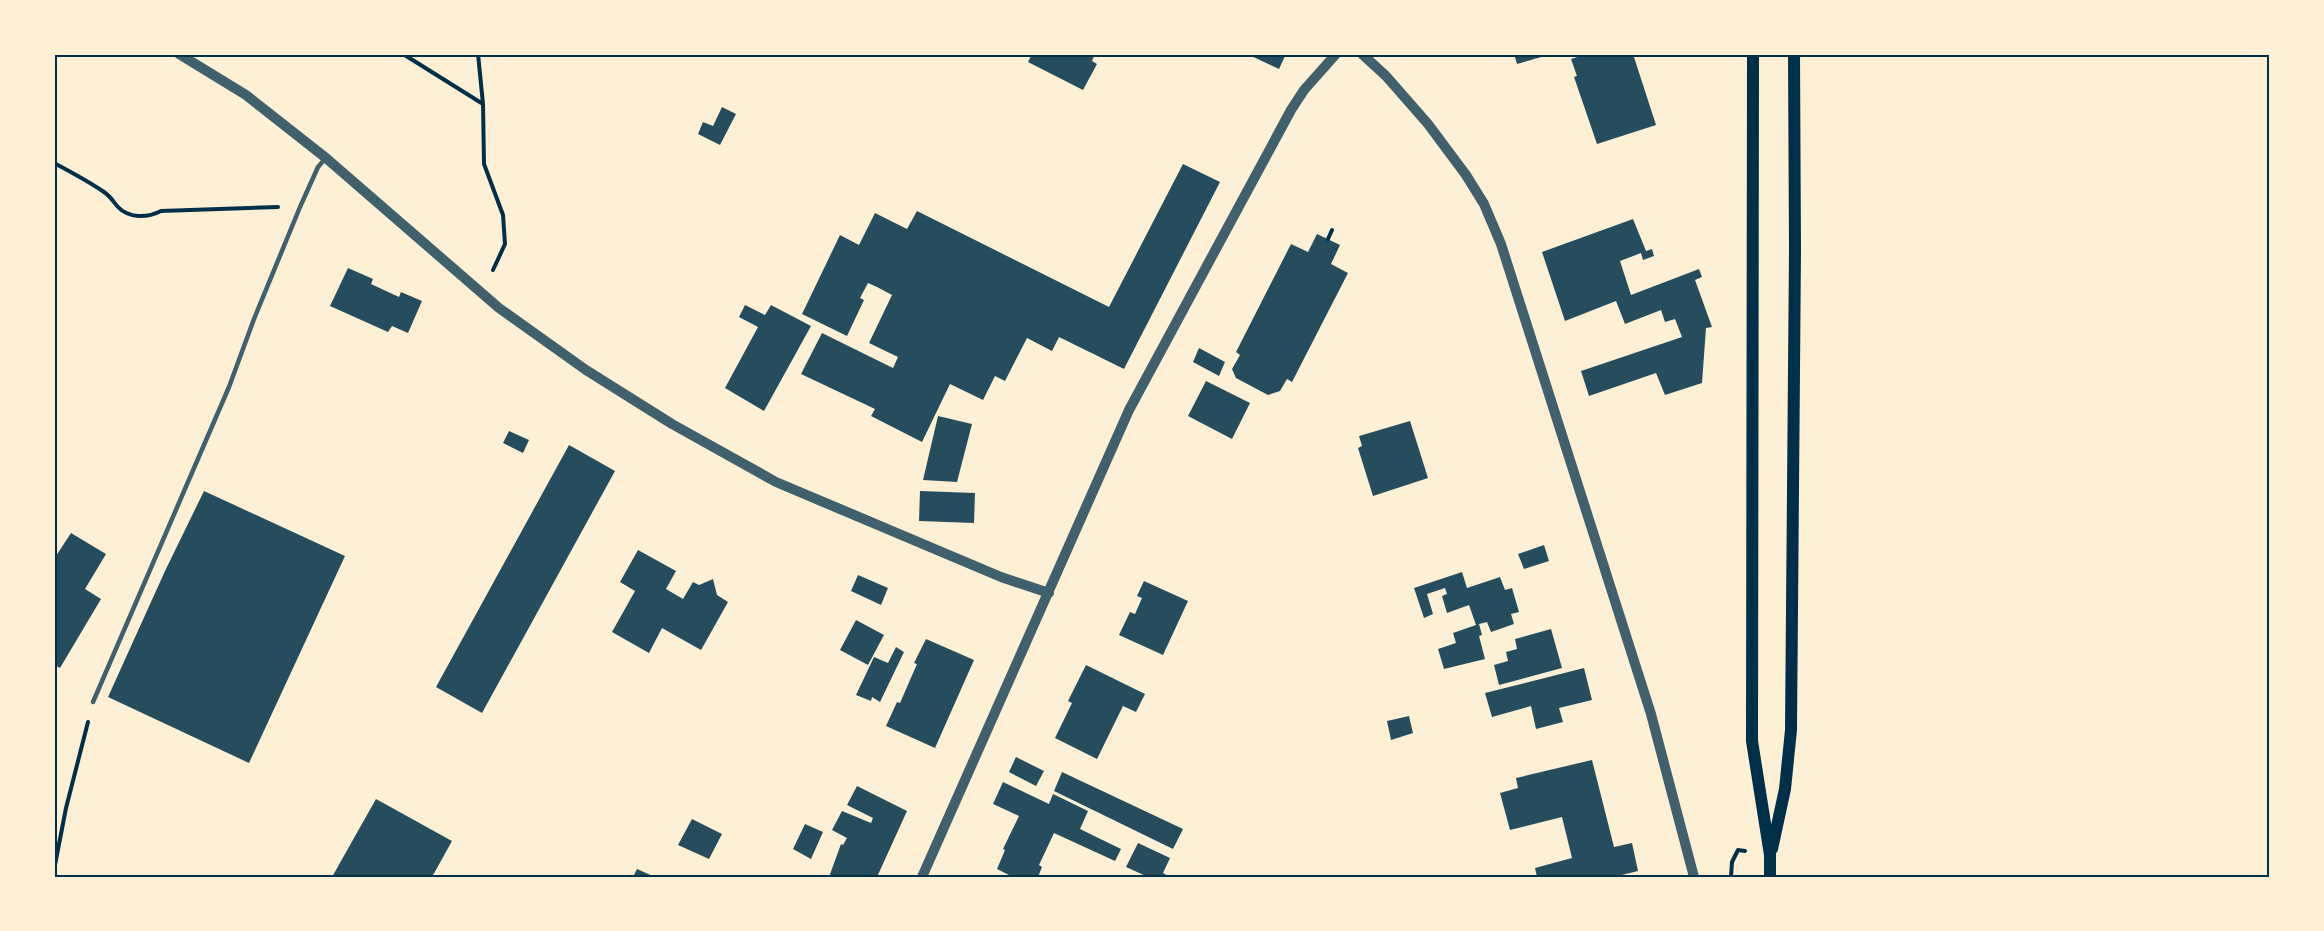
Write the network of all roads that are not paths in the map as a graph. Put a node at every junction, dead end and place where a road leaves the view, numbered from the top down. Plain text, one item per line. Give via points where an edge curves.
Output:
1 (179, 54) edge
2 (1336, 54) edge
3 (1362, 54) edge
4 (1753, 54) edge
5 (1794, 54) edge
6 (326, 158) junction
7 (1048, 593) junction
8 (93, 702) road end
9 (1770, 855) junction
10 (922, 877) edge
11 (1694, 877) edge
12 (1770, 877) edge

1 - 6 street via 246,95
2 - 7 street via 1291,110 1129,410
3 - 11 street via 1428,124 1484,204 1501,244 1652,714
4 - 9 main road via 1752,741
5 - 9 main road via 1791,730 1785,789
6 - 7 street via 499,308 586,370 672,424 776,482
6 - 8 lane via 300,207 230,387
7 - 10 street
9 - 12 main road

